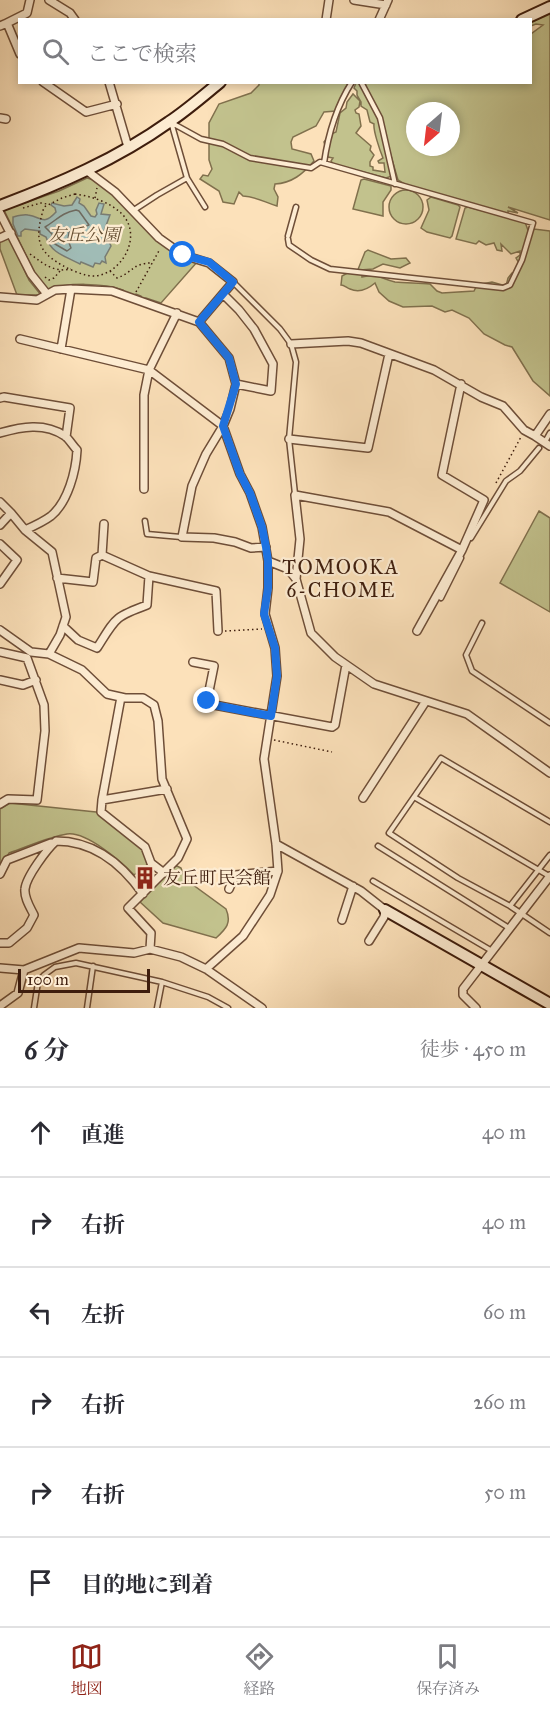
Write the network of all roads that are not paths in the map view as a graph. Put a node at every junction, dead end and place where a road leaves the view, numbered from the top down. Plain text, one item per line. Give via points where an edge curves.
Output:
1 (30, 0) edge
2 (49, 0) edge
3 (329, 0) edge
4 (354, 0) edge
5 (387, 3) edge
6 (550, 7) edge
7 (73, 18) edge
8 (326, 18) edge
9 (380, 18) edge
10 (526, 18) edge
11 (3, 25) edge
12 (18, 51) edge
13 (46, 84) edge
14 (111, 84) edge
15 (217, 84) edge
16 (351, 84) edge
17 (362, 84) edge
18 (117, 104) junction
19 (171, 121) junction
20 (128, 147) junction
21 (324, 164) junction
22 (87, 170) junction
23 (187, 178) junction
24 (395, 184) junction
25 (0, 206) edge
26 (205, 207) dead end
27 (296, 207) dead end
28 (134, 210) junction
29 (0, 213) edge
30 (11, 232) junction
31 (0, 238) edge
32 (233, 282) junction
33 (71, 289) junction
34 (47, 294) junction
35 (223, 294) junction
36 (0, 297) edge
37 (177, 313) junction
38 (199, 322) junction
39 (20, 339) dead end
40 (291, 344) junction
41 (61, 349) junction
42 (389, 354) junction
43 (149, 370) junction
44 (236, 384) junction
45 (460, 384) junction
46 (0, 398) edge
47 (550, 414) edge
48 (223, 426) junction
49 (550, 433) edge
50 (0, 434) edge
51 (535, 436) junction
52 (66, 437) junction
53 (289, 439) junction
54 (545, 446) edge
55 (144, 489) dead end
56 (296, 495) junction
57 (0, 502) edge
58 (11, 513) junction
59 (145, 520) dead end
60 (104, 524) dead end
61 (0, 525) edge
62 (25, 530) junction
63 (182, 537) junction
64 (0, 544) edge
65 (266, 547) junction
66 (462, 549) junction
67 (102, 555) junction
68 (268, 561) junction
69 (149, 576) junction
70 (57, 578) junction
71 (296, 579) junction
72 (0, 584) edge
73 (441, 598) dead end
74 (482, 623) dead end
75 (63, 626) junction
76 (0, 630) edge
77 (218, 631) road end
78 (417, 631) dead end
79 (0, 652) edge
80 (48, 654) junction
81 (29, 655) junction
82 (193, 662) dead end
83 (346, 665) junction
84 (0, 680) edge
85 (36, 680) junction
86 (121, 697) junction
87 (426, 701) junction
88 (271, 716) junction
89 (550, 723) edge
90 (550, 772) edge
91 (167, 789) junction
92 (414, 797) junction
93 (363, 798) dead end
94 (102, 800) junction
95 (0, 804) edge
96 (550, 822) edge
97 (56, 841) junction
98 (276, 844) junction
99 (378, 846) dead end
100 (550, 855) edge
101 (539, 870) junction
102 (278, 871) junction
103 (164, 873) junction
104 (0, 874) edge
105 (550, 876) edge
106 (374, 881) dead end
107 (353, 886) junction
108 (229, 889) dead end
109 (142, 894) junction
110 (510, 906) junction
111 (385, 910) junction
112 (521, 914) junction
113 (342, 920) dead end
114 (510, 928) junction
115 (550, 933) edge
116 (369, 941) dead end
117 (0, 943) edge
118 (150, 949) junction
119 (492, 951) junction
120 (481, 965) junction
121 (93, 966) junction
122 (0, 968) edge
123 (206, 969) junction
124 (24, 970) junction
125 (162, 982) junction
126 (550, 1004) edge
127 (0, 1006) edge
128 (34, 1008) edge
129 (87, 1008) edge
130 (157, 1008) edge
131 (228, 1008) edge
132 (262, 1008) edge
133 (476, 1008) edge

1 - 11 street via 27,13
2 - 7 street
3 - 8 street
4 - 5 street
5 - 9 street
6 - 10 street
11 - 12 street
13 - 18 street via 86,112
14 - 18 street
15 - 19 street
16 - 21 lane via 333,121
17 - 24 lane via 380,118
18 - 20 street
19 - 20 street
19 - 21 lane via 201,139 223,144 250,158 311,168 320,162
19 - 23 lane
20 - 22 street
21 - 24 lane
22 - 25 street
22 - 28 street
23 - 26 lane
23 - 28 lane
24 - 27 lane via 533,223 510,285 503,288 330,269 289,245
28 - 32 street via 164,242 183,255 209,262
29 - 30 street
30 - 31 street
30 - 34 street via 31,274
32 - 35 street
32 - 40 lane
33 - 34 street
33 - 37 street via 112,291
33 - 41 street
34 - 36 street via 37,300
35 - 38 street
35 - 44 street via 254,329 273,364 272,391
37 - 38 street
37 - 43 street
38 - 44 street via 229,358
39 - 41 street
40 - 42 street via 348,340
40 - 53 lane via 296,363
41 - 43 street
42 - 45 street
42 - 53 street via 368,448
43 - 48 street
43 - 55 street via 144,395
44 - 48 street
45 - 51 street via 504,406 524,430
45 - 66 street via 442,475 484,500
46 - 52 street via 70,408
47 - 51 street
48 - 63 street via 192,486
48 - 65 street via 250,493
49 - 54 lane
50 - 52 street via 26,426 45,428
51 - 54 street
52 - 62 street via 77,450 74,479 56,511
53 - 56 lane
54 - 73 lane via 506,481 473,534
56 - 66 street via 389,512
56 - 71 street via 300,539
57 - 58 street
58 - 61 street
58 - 62 street
59 - 63 lane via 147,534
60 - 67 street
62 - 70 street via 52,552
63 - 65 street
64 - 72 street via 17,560
65 - 68 street
66 - 78 street
67 - 69 street
67 - 70 street via 96,558 93,582
68 - 71 street via 288,569
68 - 88 street via 264,614 275,648 277,676
69 - 75 street via 147,605 115,620 98,648 78,640
69 - 77 street via 216,591
70 - 75 street via 66,617
71 - 83 street via 311,633
74 - 89 lane via 466,655 472,671
75 - 80 street
76 - 81 street
79 - 81 street
80 - 81 street
80 - 86 street via 81,670 107,694
81 - 85 street
82 - 88 street via 214,666 209,704
83 - 87 street via 374,684
83 - 88 street via 334,727
84 - 85 street via 23,685
85 - 95 street via 44,705 45,731 37,800 8,799
86 - 91 street via 143,698 154,705 162,779
86 - 94 street
87 - 90 street via 467,714
87 - 93 street
88 - 98 street via 264,759
91 - 94 street
91 - 103 street via 187,839 178,858
92 - 96 lane via 441,758
92 - 101 lane
92 - 110 lane via 389,833
94 - 103 street via 101,812 146,847 151,863
97 - 104 street via 7,860
97 - 109 street via 73,841 115,861
97 - 117 street via 46,849 25,887 26,900 34,915 27,928 9,943
98 - 102 street
98 - 107 street
99 - 114 lane
100 - 101 lane
101 - 105 lane
101 - 110 lane
102 - 108 street via 235,875
102 - 123 street via 270,895 243,936
103 - 109 street
105 - 112 street
106 - 119 lane
107 - 111 street
107 - 113 street
109 - 118 street via 128,908 151,933
110 - 112 lane
111 - 116 street
111 - 120 street
112 - 114 street
112 - 115 lane
114 - 119 street
118 - 123 street
118 - 124 street via 134,953 79,948
119 - 120 street
120 - 126 street
120 - 133 street via 463,989
121 - 125 lane
121 - 128 lane via 76,963 55,967 38,982
121 - 129 lane
122 - 124 street
123 - 132 street
124 - 127 street via 18,993
125 - 130 lane
125 - 131 lane

